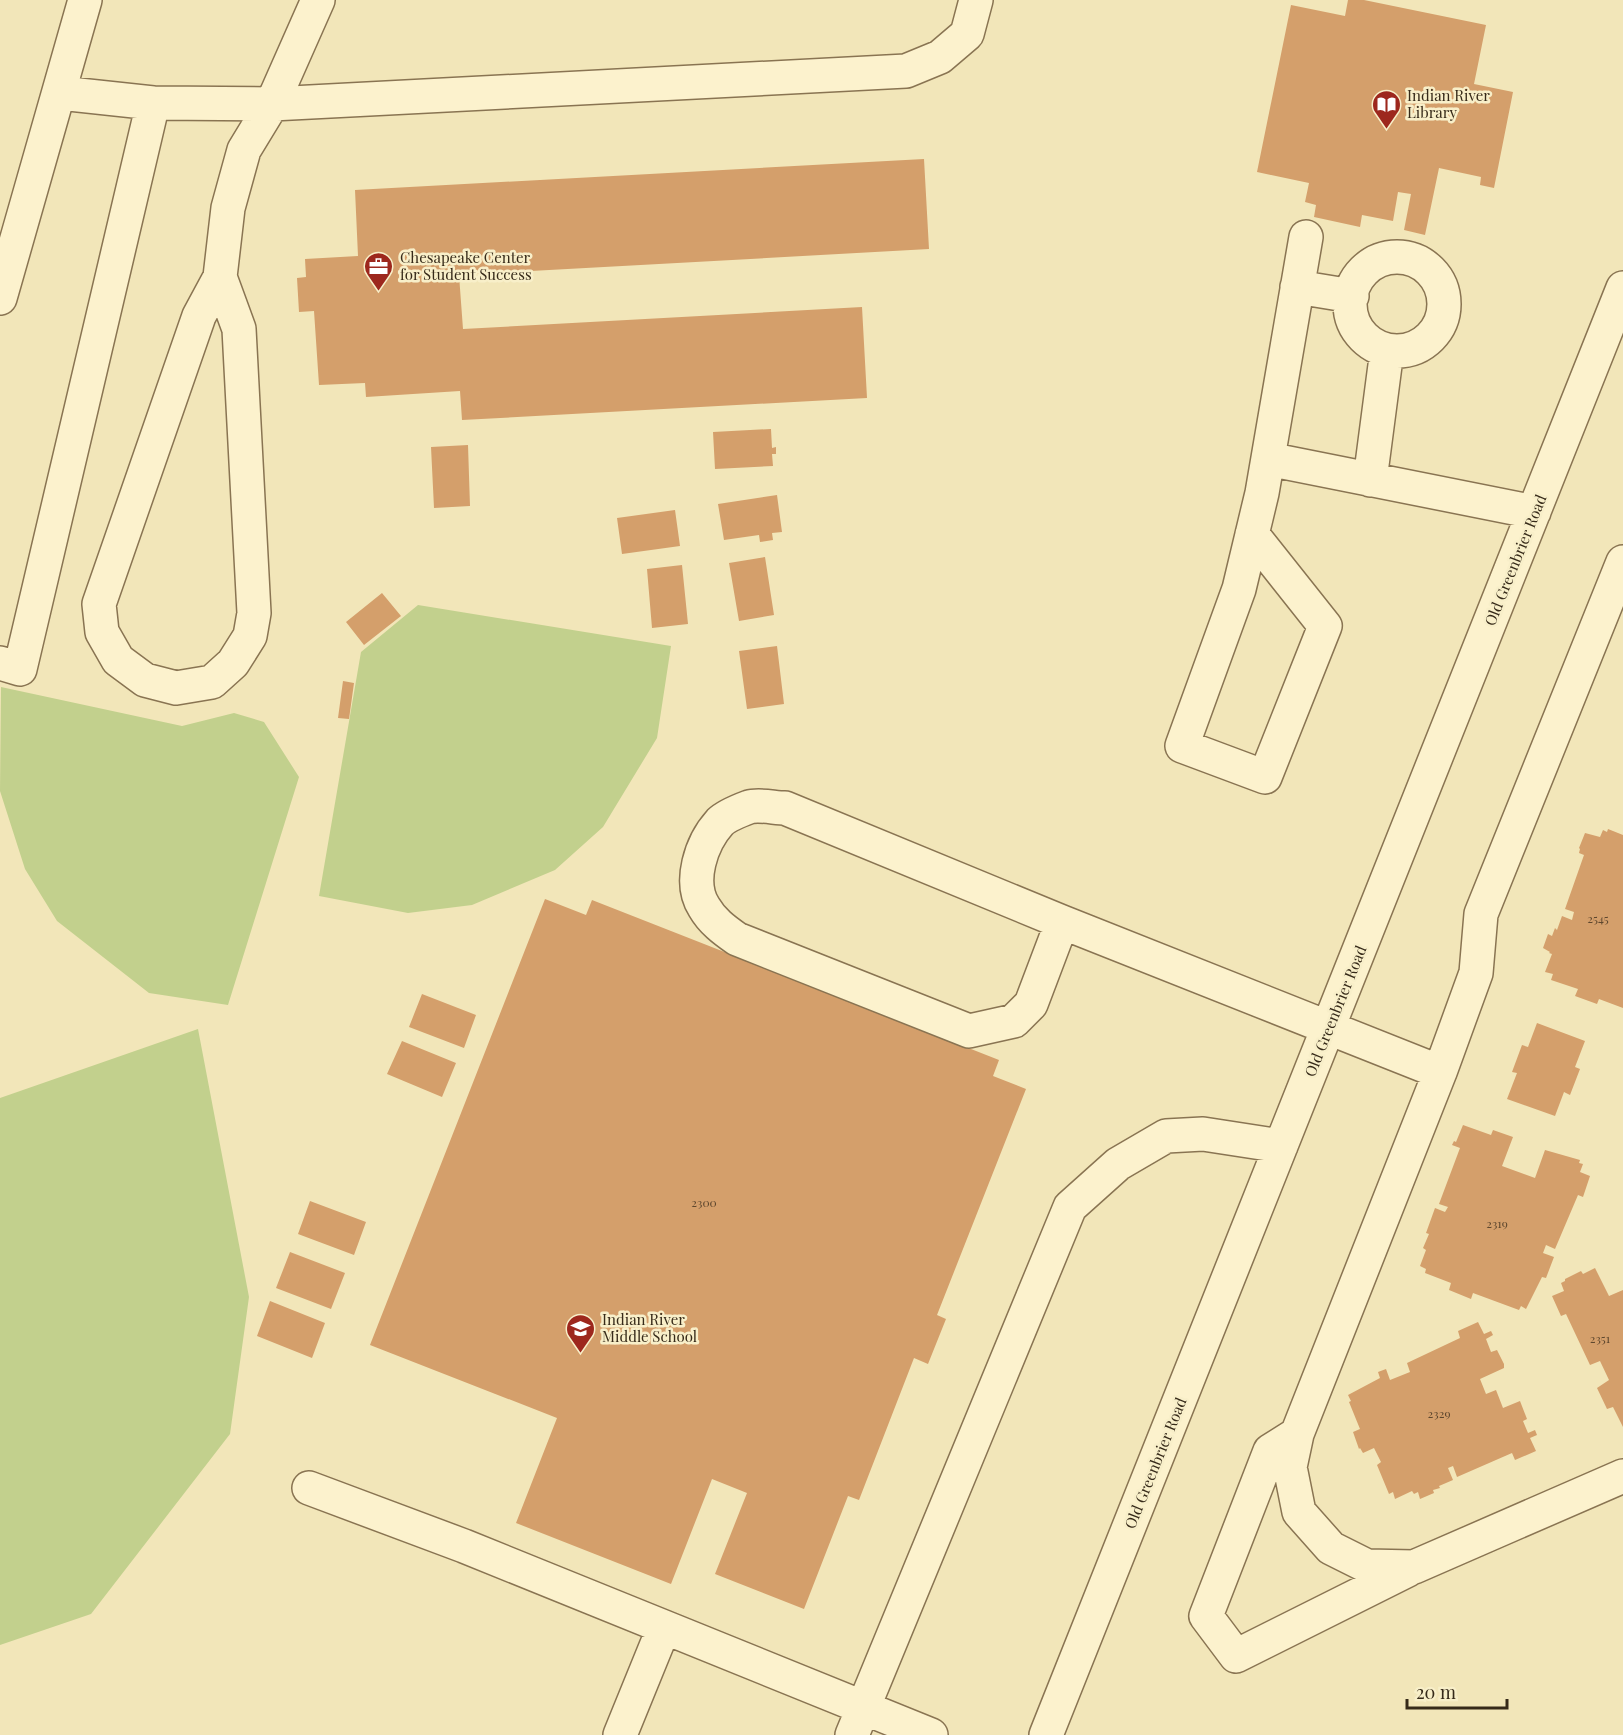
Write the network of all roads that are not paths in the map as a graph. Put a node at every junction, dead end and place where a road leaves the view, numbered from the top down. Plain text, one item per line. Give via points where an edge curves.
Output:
1 (85, 0) edge
2 (318, 0) edge
3 (976, 0) edge
4 (60, 93) junction
5 (153, 103) junction
6 (272, 104) junction
7 (1306, 237) dead end
8 (220, 277) junction
9 (1297, 287) junction
10 (1623, 288) edge
11 (1352, 296) junction
12 (0, 298) edge
13 (1387, 350) junction
14 (1268, 459) junction
15 (1370, 480) junction
16 (1534, 512) junction
17 (1252, 534) junction
18 (1623, 562) edge
19 (0, 663) edge
20 (1062, 922) junction
21 (1328, 1028) junction
22 (1440, 1072) junction
23 (1281, 1146) junction
24 (1297, 1434) junction
25 (1623, 1476) edge
26 (309, 1488) dead end
27 (1414, 1567) junction
28 (664, 1627) junction
29 (858, 1721) edge
30 (620, 1735) edge
31 (931, 1735) edge
32 (1046, 1735) edge

1 - 4 street
2 - 6 street
3 - 6 street via 967,34 940,57 906,71
4 - 5 street
4 - 12 street
5 - 6 street
5 - 19 street via 20,669
6 - 8 street via 244,150 228,208
7 - 9 street
8 - 8 street via 199,316 99,604 102,632 118,660 145,680 177,688 212,682 233,663 250,636 254,613 238,328
9 - 11 street
9 - 14 street
10 - 16 street, Old Greenbrier Road
11 - 13 street via 1353,321 1361,334
11 - 13 street via 1359,276 1385,259 1401,257 1415,261 1429,269 1438,281 1444,311 1435,332 1418,346 1403,351
13 - 15 street
14 - 15 street
14 - 17 street
15 - 16 street
16 - 21 street, Old Greenbrier Road
17 - 17 street via 1239,589 1182,746 1265,777 1325,626
18 - 22 street via 1480,914 1476,973
20 - 20 street via 785,808 750,807 721,821 701,852 696,873 703,906 737,939 969,1031 1014,1021 1031,1004
20 - 21 street
21 - 22 street
21 - 23 street, Old Greenbrier Road
22 - 24 street
23 - 29 street via 1203,1134 1166,1136 1118,1164 1070,1207
23 - 32 street, Old Greenbrier Road
24 - 27 street via 1290,1467 1299,1512 1331,1548 1367,1566
24 - 27 street via 1270,1451 1206,1616 1236,1656
25 - 27 street
26 - 28 street
28 - 29 street
28 - 30 street
29 - 31 street

